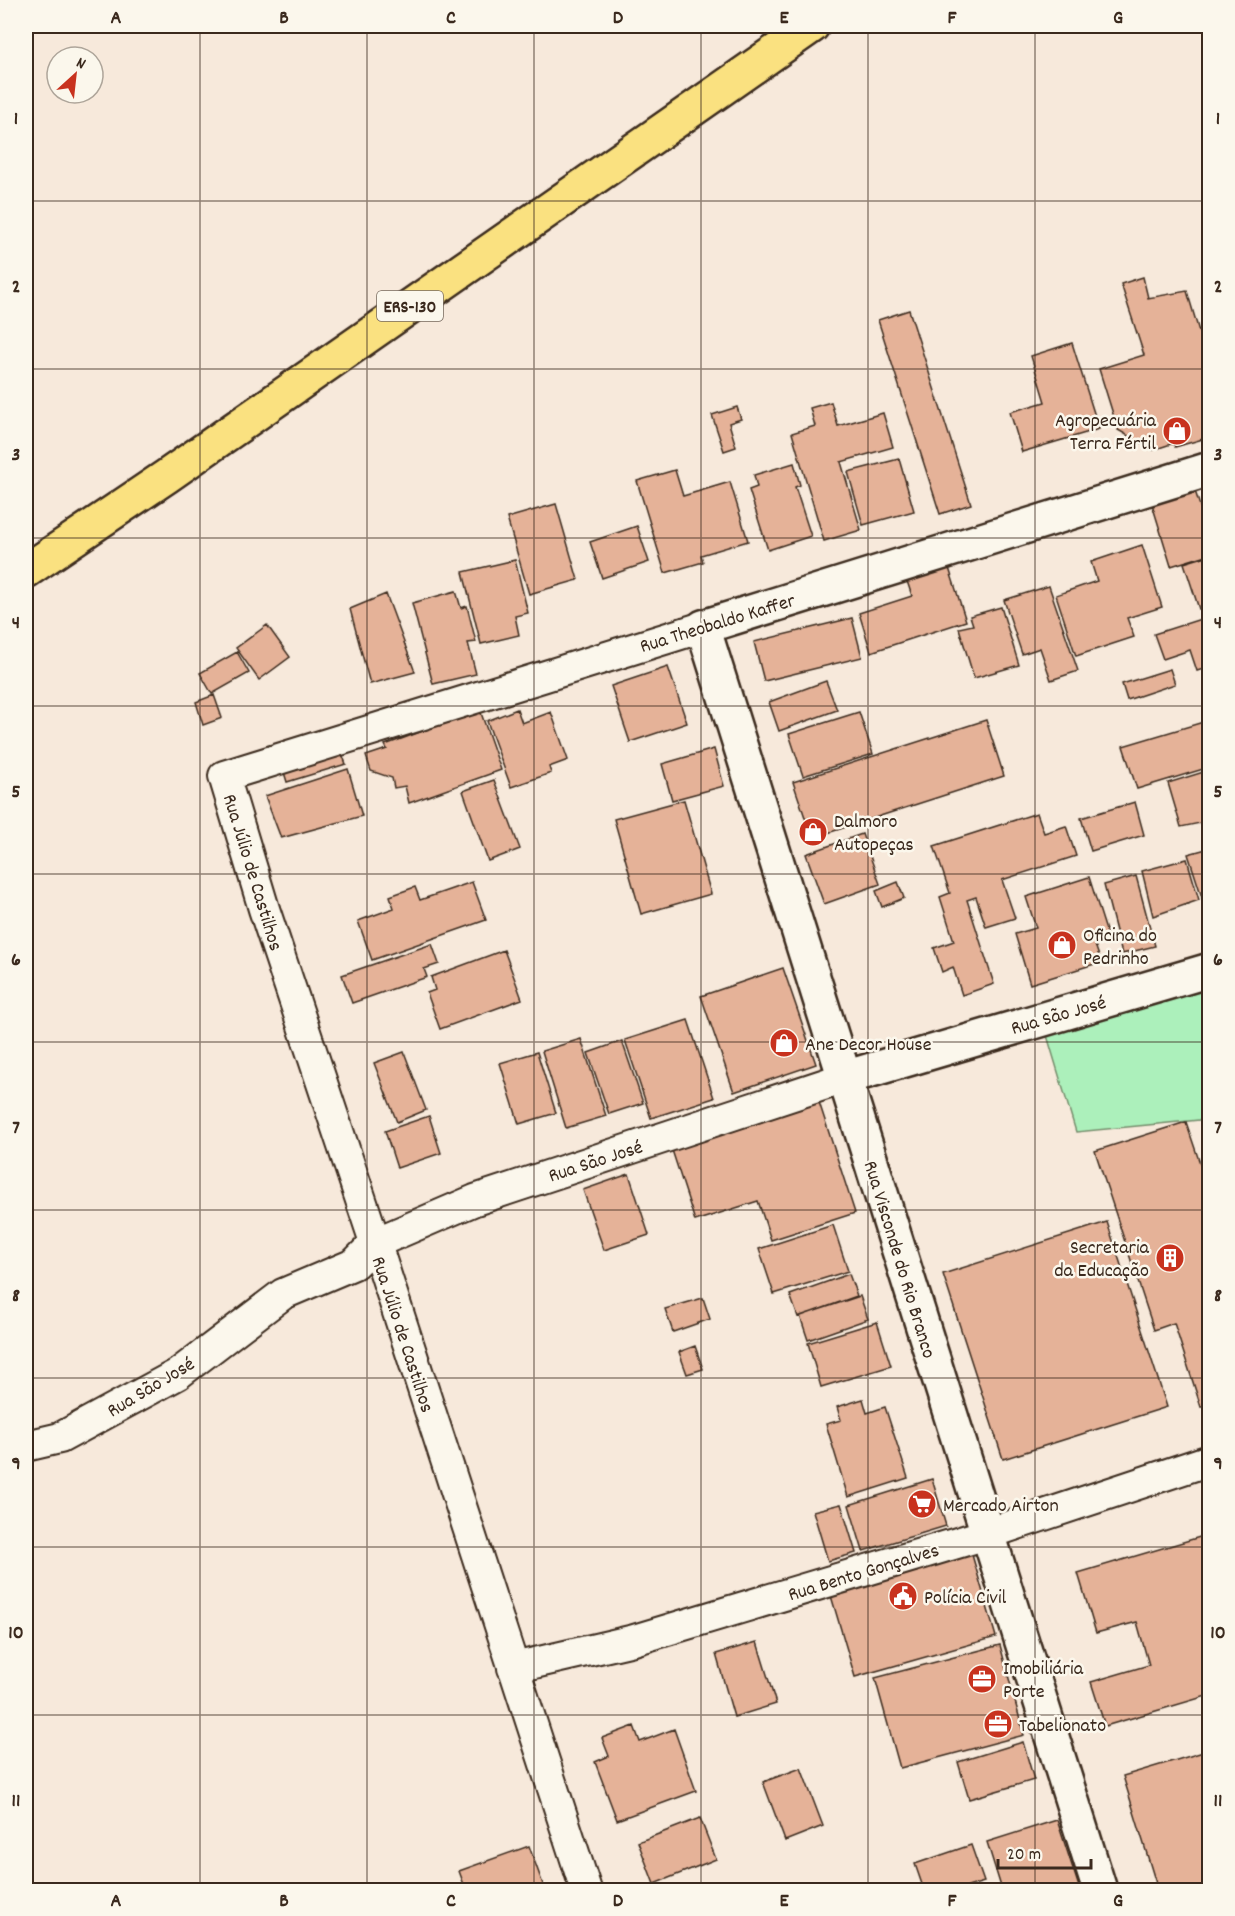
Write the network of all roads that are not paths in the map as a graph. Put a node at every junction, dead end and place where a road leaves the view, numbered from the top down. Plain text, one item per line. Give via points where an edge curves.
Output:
1 (808, 30) edge
2 (1209, 469) edge
3 (26, 571) edge
4 (703, 627) junction
5 (224, 776) joint
6 (1209, 970) edge
7 (844, 1078) junction
8 (375, 1243) junction
9 (26, 1446) edge
10 (1209, 1460) edge
11 (987, 1534) junction
12 (513, 1668) junction
13 (586, 1890) edge
14 (1100, 1890) edge

1 - 3 main road, ERS-130
2 - 4 street, Rua Theobaldo Kaffer
4 - 5 street, Rua Theobaldo Kaffer
4 - 7 street, Rua Visconde do Rio Branco
5 - 8 street, Rua Júlio de Castilhos
6 - 7 street, Rua São José
7 - 8 street, Rua São José via 475,1200
7 - 11 street, Rua Visconde do Rio Branco
8 - 9 street, Rua São José via 354,1264 283,1294 178,1374 60,1438
8 - 12 street, Rua Júlio de Castilhos
10 - 11 street, Rua Bento Gonçalves
11 - 12 street, Rua Bento Gonçalves via 634,1640
11 - 14 street, Rua Visconde do Rio Branco
12 - 13 street, Rua Júlio de Castilhos

